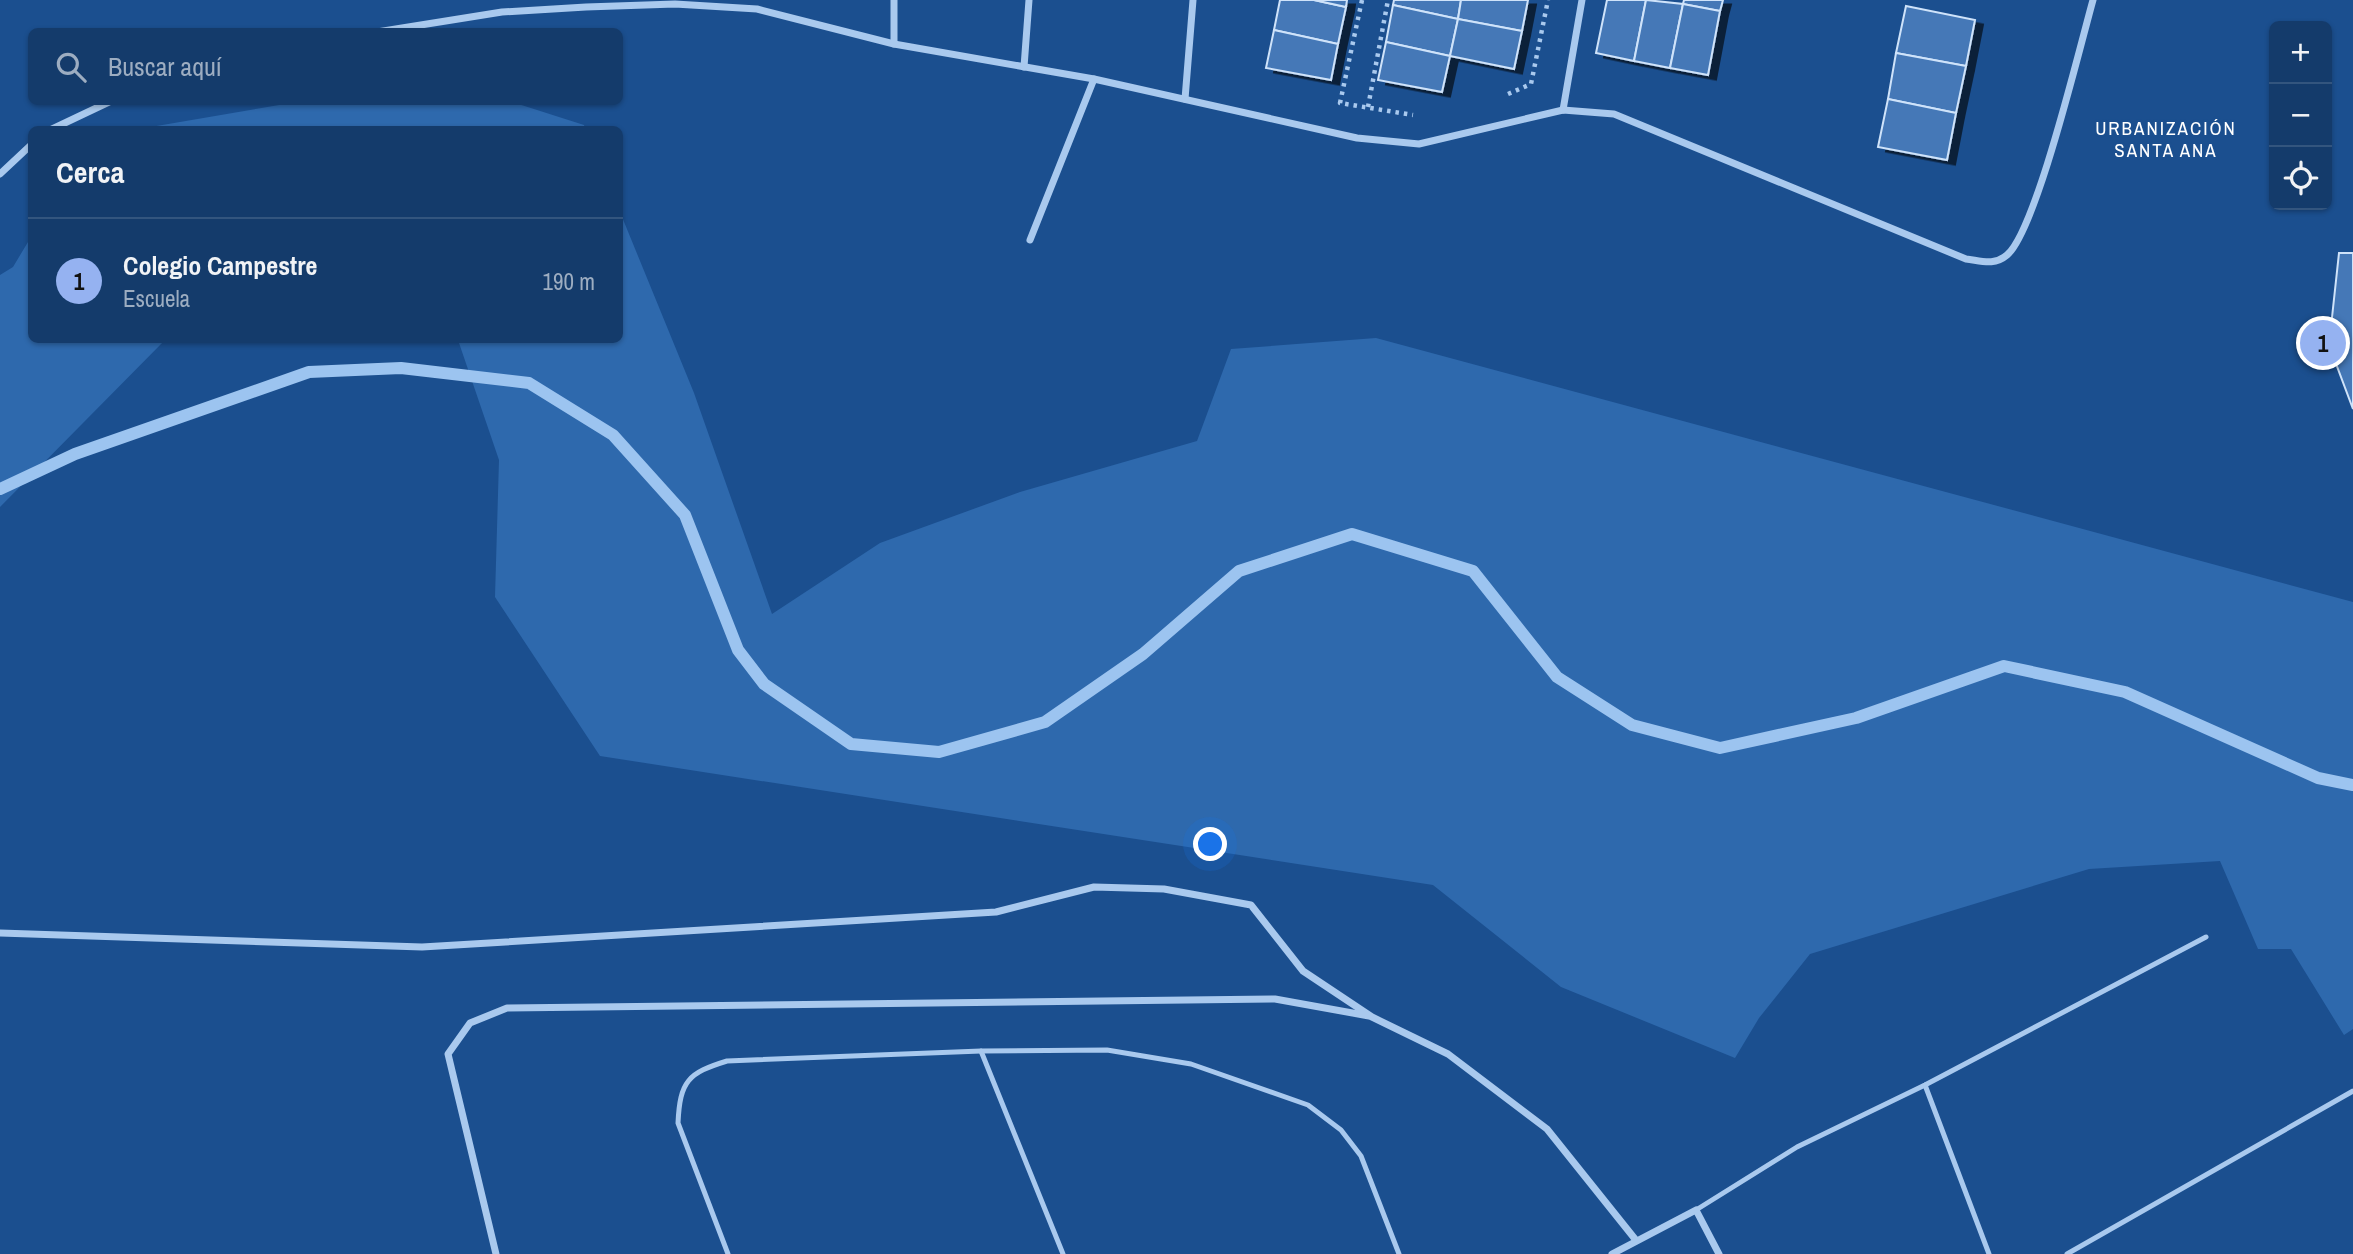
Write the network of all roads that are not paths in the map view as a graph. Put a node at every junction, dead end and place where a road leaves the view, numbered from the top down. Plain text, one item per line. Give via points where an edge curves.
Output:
1 (894, 0) edge
2 (1029, 0) edge
3 (1193, 0) edge
4 (1582, 0) edge
5 (2093, 0) edge
6 (758, 4) edge
7 (402, 28) edge
8 (894, 44) junction
9 (1024, 67) junction
10 (1094, 79) junction
11 (1185, 100) junction
12 (103, 105) edge
13 (1563, 110) junction
14 (58, 126) edge
15 (28, 148) edge
16 (0, 174) edge
17 (1030, 240) dead end
18 (0, 933) edge
19 (2206, 937) dead end
20 (1372, 1017) junction
21 (981, 1051) junction
22 (1925, 1084) junction
23 (2353, 1091) edge
24 (1696, 1210) junction
25 (1635, 1239) junction
26 (496, 1254) edge
27 (728, 1254) edge
28 (1063, 1254) edge
29 (1399, 1254) edge
30 (1612, 1254) edge
31 (1719, 1254) edge
32 (1989, 1254) edge
33 (2067, 1254) edge

1 - 8 street
2 - 9 street
3 - 11 street
4 - 13 street
5 - 13 street via 2021,235 2008,254 1993,263 1966,259 1614,114
6 - 7 street via 586,6 502,12
6 - 8 street
8 - 9 street
9 - 10 street
10 - 11 street
10 - 17 street
11 - 13 street via 1357,138 1419,144
12 - 14 street
15 - 16 street
18 - 20 street via 422,947 996,912 1094,887 1164,890 1251,905 1303,971
19 - 22 lane
20 - 25 street via 1448,1054 1547,1129
20 - 26 street via 1275,999 507,1009 470,1023 448,1054
21 - 27 lane via 727,1061 702,1069 684,1083 678,1123
21 - 28 lane
21 - 29 lane via 1107,1050 1191,1064 1308,1105 1341,1130 1361,1156
22 - 24 lane via 1797,1147
22 - 32 lane
23 - 33 lane
24 - 25 street
24 - 31 street
25 - 30 street

